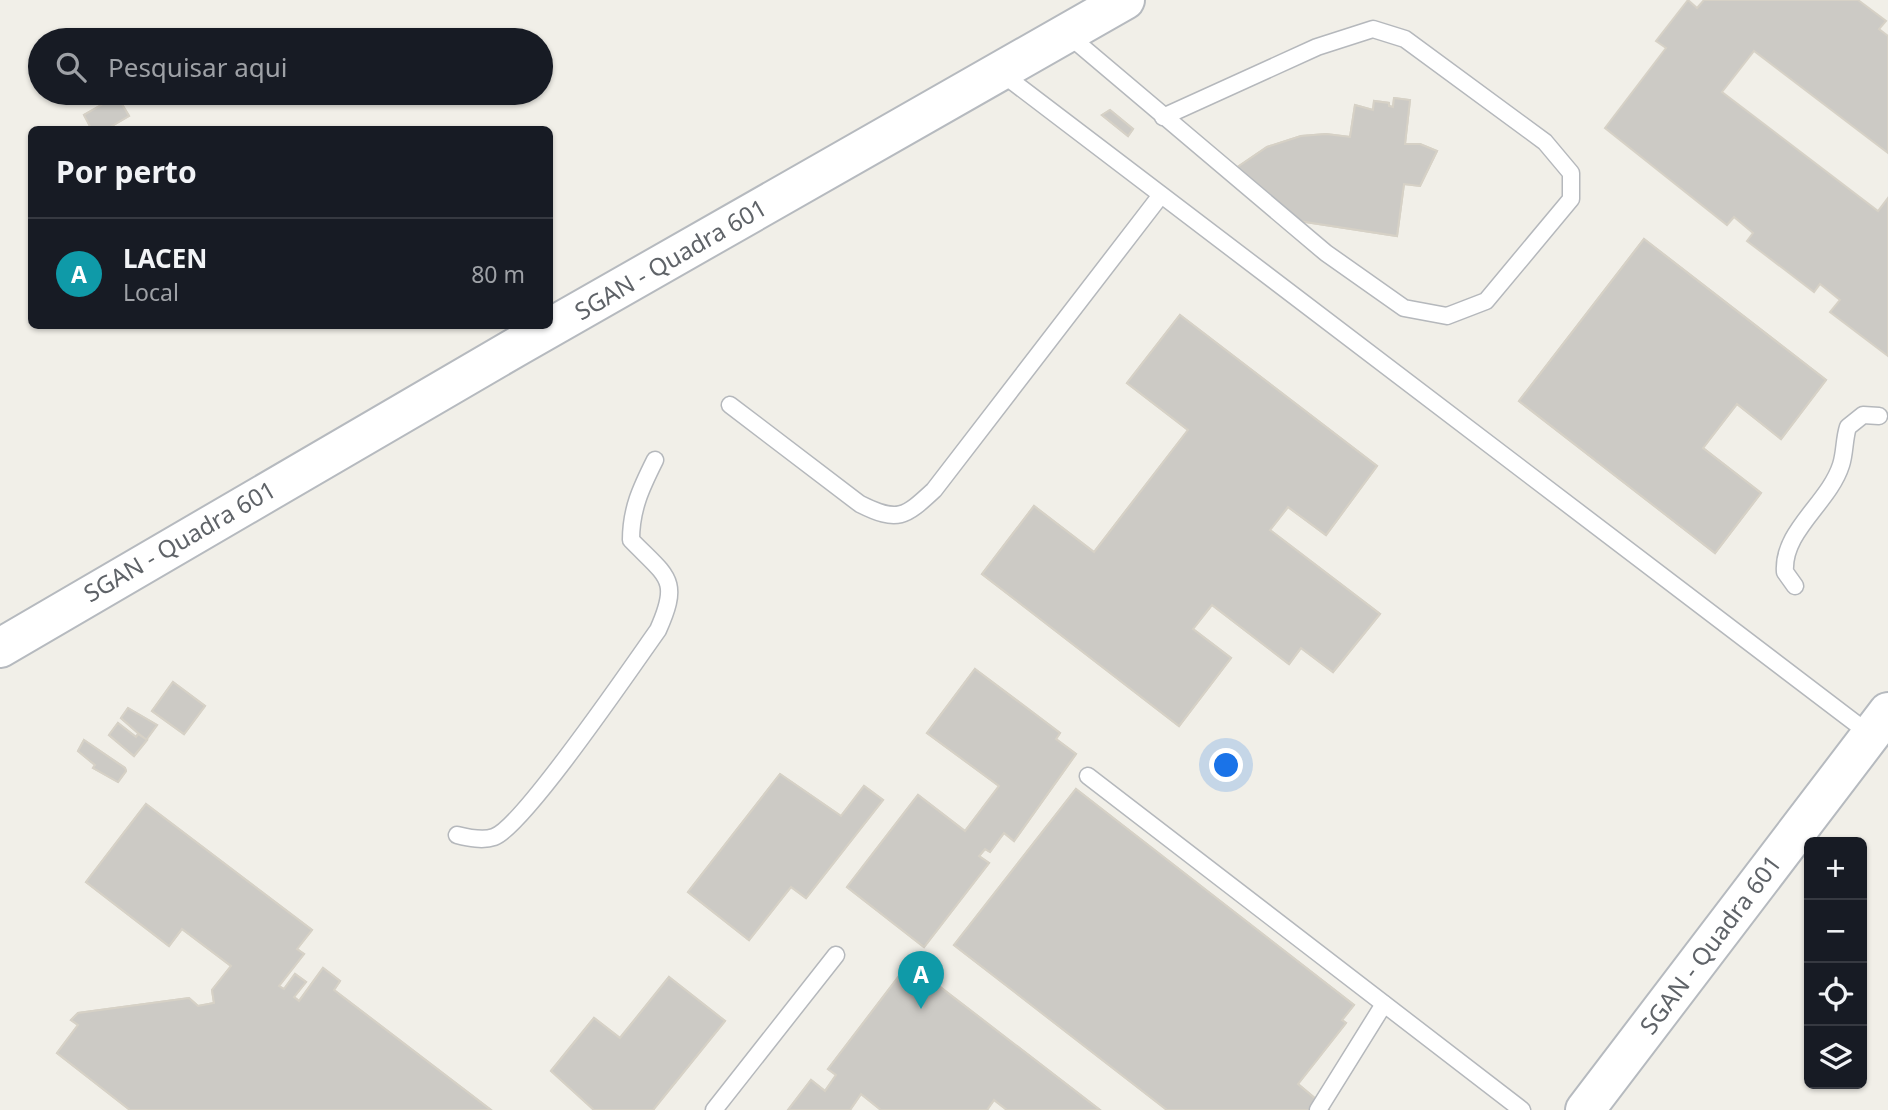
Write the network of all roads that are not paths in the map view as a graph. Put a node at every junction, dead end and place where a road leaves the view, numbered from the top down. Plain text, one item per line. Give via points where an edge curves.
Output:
1 (1125, 0) edge
2 (1066, 34) junction
3 (1000, 72) junction
4 (1163, 117) junction
5 (1161, 195) junction
6 (553, 326) edge
7 (549, 329) edge
8 (730, 405) dead end
9 (1879, 416) dead end
10 (655, 460) dead end
11 (1795, 586) dead end
12 (0, 648) edge
13 (1879, 724) edge
14 (1088, 776) dead end
15 (457, 835) dead end
16 (836, 955) dead end
17 (1384, 1003) junction
18 (714, 1110) edge
19 (1318, 1110) edge
20 (1522, 1110) edge
21 (1585, 1110) edge

1 - 2 street, SGAN - Quadra 601
2 - 3 street, SGAN - Quadra 601
2 - 4 lane
3 - 5 lane
3 - 6 street, SGAN - Quadra 601
4 - 4 lane via 1326,253 1404,308 1447,316 1486,301 1571,199 1571,173 1545,142 1405,39 1373,29 1317,47
5 - 8 lane via 934,489 900,516 880,514 860,504
5 - 13 lane
7 - 12 street, SGAN - Quadra 601
9 - 11 lane via 1863,415 1848,427 1842,465 1789,546 1785,572
10 - 15 lane via 636,496 631,540 671,587 670,604 658,630 529,806 495,837
13 - 21 street, SGAN - Quadra 601
14 - 17 lane
16 - 18 lane
17 - 19 lane
17 - 20 lane

